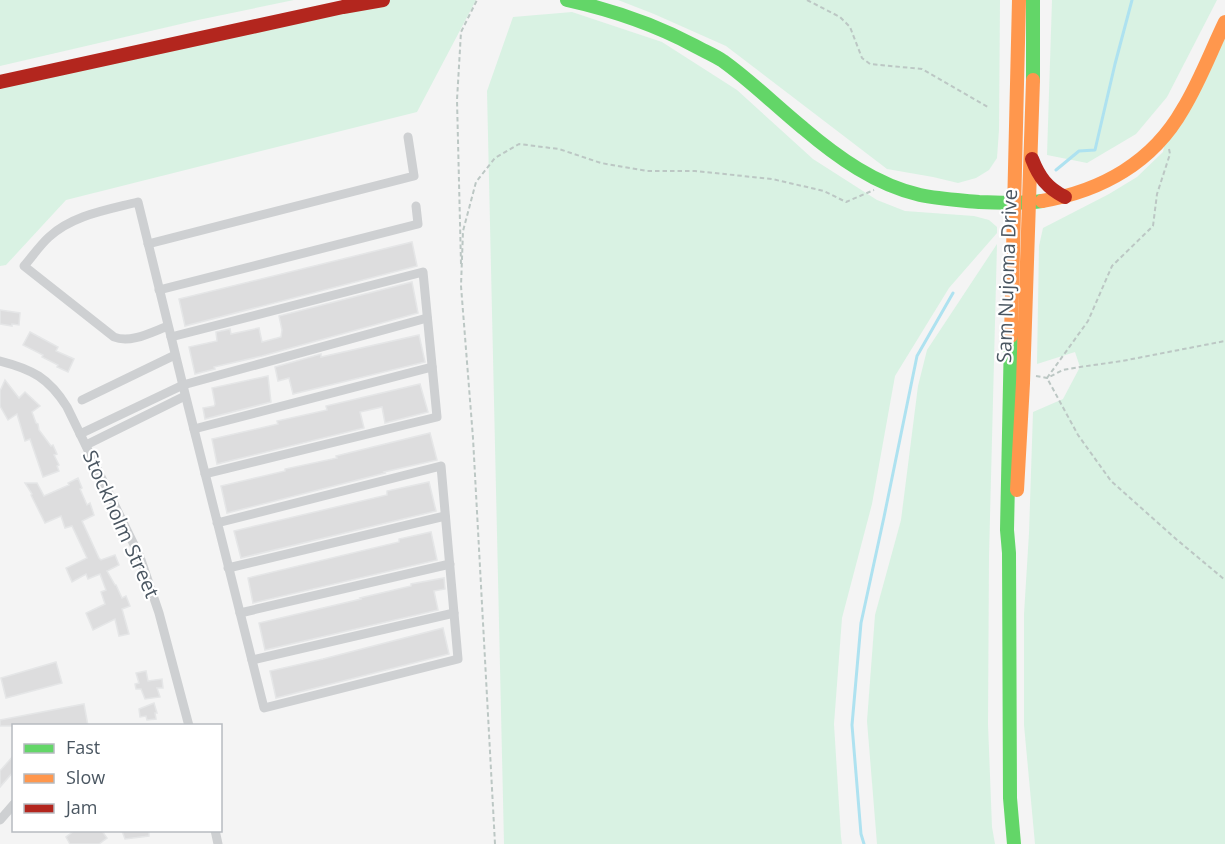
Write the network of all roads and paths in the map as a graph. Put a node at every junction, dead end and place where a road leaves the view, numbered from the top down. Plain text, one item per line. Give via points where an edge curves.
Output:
1 (383, 0) edge
2 (477, 0) edge
3 (567, 0) edge
4 (807, 0) edge
5 (1019, 0) edge
6 (1034, 0) edge
7 (1225, 22) edge
8 (0, 82) edge
9 (988, 107) dead end
10 (1166, 136) junction
11 (408, 137) dead end
12 (1031, 156) junction
13 (888, 185) junction
14 (1065, 197) junction
15 (1022, 203) junction
16 (416, 206) dead end
17 (148, 244) junction
18 (461, 286) junction
19 (159, 290) junction
20 (427, 318) junction
21 (168, 326) junction
22 (171, 337) junction
23 (1225, 341) edge
24 (175, 355) junction
25 (0, 361) edge
26 (432, 367) junction
27 (1024, 375) junction
28 (1047, 378) junction
29 (183, 385) junction
30 (185, 396) junction
31 (82, 400) dead end
32 (194, 429) junction
33 (80, 434) junction
34 (86, 445) junction
35 (205, 474) junction
36 (445, 516) junction
37 (217, 523) junction
38 (1009, 553) junction
39 (450, 564) junction
40 (228, 568) junction
41 (1225, 580) edge
42 (240, 613) junction
43 (454, 613) junction
44 (252, 660) junction
45 (188, 724) edge
46 (12, 806) edge
47 (0, 820) edge
48 (495, 844) edge
49 (1014, 844) edge

1 - 8 main road
2 - 18 path via 461,32
3 - 13 main road via 663,29 720,59 813,137
4 - 9 path via 840,17 850,27 862,58 870,64 922,69
5 - 15 main road, Sam Nujoma Drive
6 - 12 main road, Sam Nujoma Drive
7 - 10 main road
10 - 14 main road via 1122,174
10 - 28 path via 1170,154 1156,194 1153,226 1112,266 1088,321
11 - 17 street via 414,176
12 - 14 main road via 1045,185
12 - 15 main road, Sam Nujoma Drive
13 - 15 main road via 924,196
13 - 18 path via 846,202 824,191 772,179 695,171 647,171 601,163 559,149 519,144 495,159 476,182 464,231
14 - 15 main road
15 - 27 main road, Sam Nujoma Drive
15 - 38 main road, Sam Nujoma Drive via 1008,441
16 - 19 street via 418,224
17 - 19 street
17 - 21 street via 138,202 67,225 49,237 24,266 120,340
18 - 48 path
19 - 21 street
20 - 22 street via 423,272
20 - 26 street
20 - 29 street
21 - 22 street
22 - 24 street
23 - 28 path via 1063,370
24 - 29 street
24 - 31 street
25 - 33 street, Stockholm Street via 40,376 57,391
26 - 32 street
26 - 35 street via 437,417
27 - 28 path
27 - 38 main road, Sam Nujoma Drive via 1014,530
28 - 41 path via 1078,435 1111,481
29 - 30 street
29 - 33 street
30 - 32 street
30 - 34 street
32 - 35 street
33 - 34 street, Stockholm Street
34 - 45 street, Stockholm Street via 140,557
35 - 37 street
36 - 37 street via 441,466
36 - 39 street
36 - 40 street
37 - 40 street
38 - 49 main road, Sam Nujoma Drive via 1010,798
39 - 42 street
39 - 43 street
40 - 42 street
42 - 44 street
43 - 44 street
43 - 44 street via 458,659 264,708
46 - 47 street

